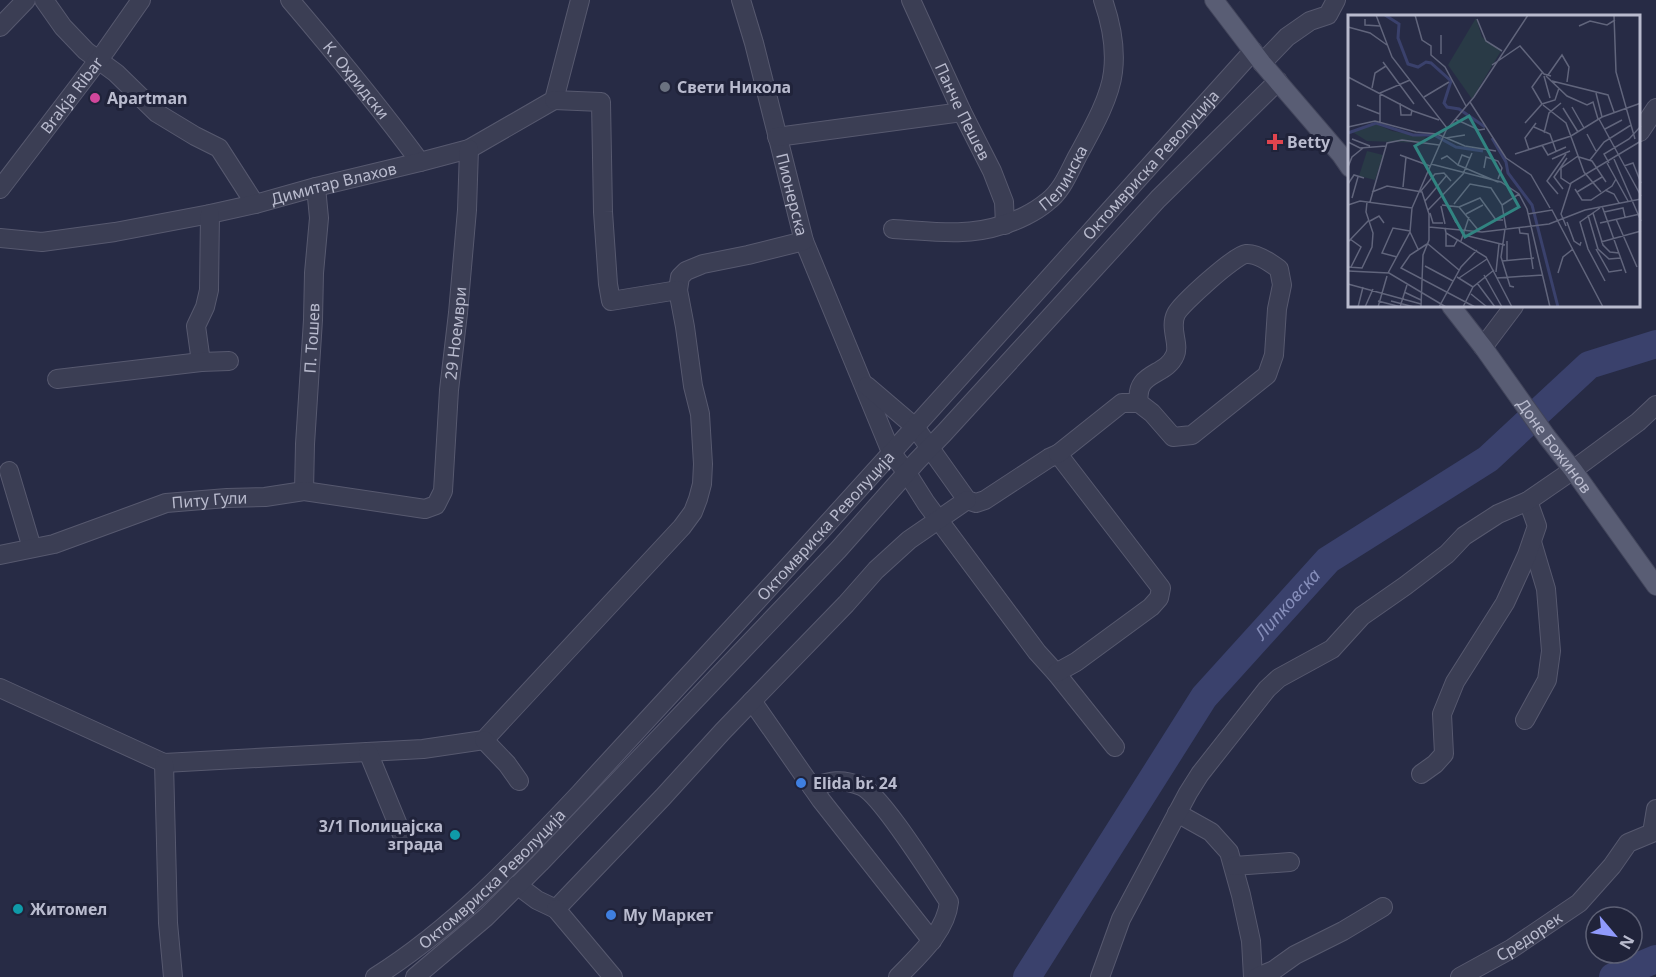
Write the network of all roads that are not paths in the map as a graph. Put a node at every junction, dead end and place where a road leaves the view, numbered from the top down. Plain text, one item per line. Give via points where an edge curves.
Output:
1 (26, 0) edge
2 (44, 0) edge
3 (141, 0) edge
4 (290, 0) edge
5 (580, 0) edge
6 (741, 0) edge
7 (911, 0) edge
8 (1102, 0) edge
9 (1214, 0) edge
10 (1336, 0) edge
11 (0, 27) edge
12 (1258, 57) junction
13 (98, 60) junction
14 (1278, 81) junction
15 (554, 100) junction
16 (1656, 108) edge
17 (962, 112) junction
18 (1641, 130) edge
19 (777, 137) junction
20 (469, 149) junction
21 (420, 162) junction
22 (1348, 165) edge
23 (316, 187) junction
24 (0, 189) edge
25 (255, 204) junction
26 (210, 214) junction
27 (1005, 225) junction
28 (893, 229) dead end
29 (0, 238) edge
30 (804, 241) junction
31 (678, 290) junction
32 (1453, 308) edge
33 (1512, 308) edge
34 (1483, 347) junction
35 (229, 361) dead end
36 (201, 362) junction
37 (57, 379) dead end
38 (863, 383) junction
39 (1139, 404) junction
40 (1656, 405) edge
41 (915, 427) junction
42 (931, 447) junction
43 (891, 452) junction
44 (1058, 454) junction
45 (1573, 470) junction
46 (9, 471) dead end
47 (907, 472) junction
48 (304, 491) junction
49 (968, 500) junction
50 (1528, 501) junction
51 (425, 508) joint
52 (939, 519) junction
53 (1532, 542) junction
54 (32, 548) junction
55 (0, 555) edge
56 (1656, 586) edge
57 (1056, 673) junction
58 (0, 688) edge
59 (752, 701) junction
60 (1525, 720) dead end
61 (484, 740) junction
62 (1115, 747) dead end
63 (368, 752) junction
64 (164, 763) junction
65 (1421, 774) dead end
66 (519, 781) dead end
67 (812, 787) junction
68 (1656, 808) edge
69 (1177, 813) junction
70 (403, 837) dead end
71 (1290, 862) dead end
72 (1234, 866) junction
73 (518, 885) junction
74 (1383, 907) dead end
75 (556, 909) junction
76 (932, 941) junction
77 (173, 977) edge
78 (375, 977) edge
79 (415, 977) edge
80 (612, 977) edge
81 (898, 977) edge
82 (1100, 977) edge
83 (1253, 977) edge
84 (1257, 977) edge
85 (1460, 977) edge

1 - 11 street
2 - 13 street via 63,27
3 - 13 street, Brakja Ribar
4 - 21 street, К. Охридски
5 - 15 street
6 - 19 street, Пионерска
7 - 17 street, Панче Пешев
8 - 27 street, Пелинска via 1111,29 1113,72 1093,129 1048,202
9 - 12 main road
10 - 12 street, Октомвриска Револуција via 1329,15 1310,21
12 - 14 main road
12 - 41 street, Октомвриска Револуција
13 - 24 street, Brakja Ribar
13 - 25 street via 157,113 219,148
14 - 22 main road
14 - 42 street, Октомвриска Револуција via 1158,199
15 - 20 street, Димитар Влахов
15 - 31 street via 601,102 603,212 611,301
16 - 18 street
17 - 19 street
17 - 27 street, Панче Пешев via 1004,202
19 - 30 street, Пионерска
20 - 21 street, Димитар Влахов
20 - 51 street, 29 Ноември via 442,491 436,505
21 - 23 street, Димитар Влахов
23 - 25 street, Димитар Влахов
23 - 48 street, П. Тошев via 319,218
25 - 26 street, Димитар Влахов
26 - 29 street, Димитар Влахов via 42,242
26 - 36 street via 209,290 196,326
27 - 28 street, Пелинска via 956,233
30 - 31 street via 703,264 680,277
30 - 38 street, Пионерска
31 - 61 street via 702,440 702,484 693,512
32 - 34 main road, Доне Божинов
33 - 34 street
34 - 45 main road, Доне Божинов
35 - 36 street
36 - 37 street
38 - 41 street, Пионерска
38 - 43 street, Пионерска
39 - 39 street via 1173,437 1192,435 1267,375 1274,355 1282,285 1279,269 1257,256 1235,258 1186,303 1174,323 1177,353 1138,389
39 - 44 street via 1122,403
40 - 45 street
41 - 42 street, Пионерска
41 - 43 street, Октомвриска Револуција
42 - 47 street, Октомвриска Револуција
42 - 49 street, Пионерска
43 - 47 street, Пионерска
43 - 78 street, Октомвриска Револуција via 514,862 437,934
44 - 49 street via 985,500
44 - 57 street via 1161,588 1160,598 1151,607
45 - 50 street
45 - 56 main road, Доне Божинов
46 - 54 street
47 - 52 street, Пионерска
47 - 73 street, Октомвриска Револуција via 838,550
48 - 51 street, Питу Гули
48 - 54 street, Питу Гули via 166,503 54,544
49 - 52 street
50 - 53 street via 1537,526
50 - 69 street via 1464,536 1447,554 1362,616 1332,649 1267,689 1200,774
52 - 57 street, Пионерска
52 - 59 street via 876,570
53 - 60 street via 1546,589 1551,651 1547,680
53 - 65 street via 1505,603 1455,682 1442,714 1444,754
54 - 55 street, Питу Гули
57 - 62 street, Пионерска
58 - 64 street
59 - 67 street
59 - 75 street
61 - 63 street
61 - 66 street
63 - 64 street
63 - 70 street
64 - 77 street
67 - 76 street
67 - 76 street via 836,780 863,786 884,806 949,902 948,912
68 - 85 street, Средорек via 1652,832 1628,843 1579,903 1511,949
69 - 72 street via 1211,832 1229,852
69 - 82 street via 1121,919
71 - 72 street
72 - 83 street via 1251,941
73 - 75 street
73 - 79 street, Октомвриска Револуција
74 - 84 street
75 - 80 street
76 - 81 street

